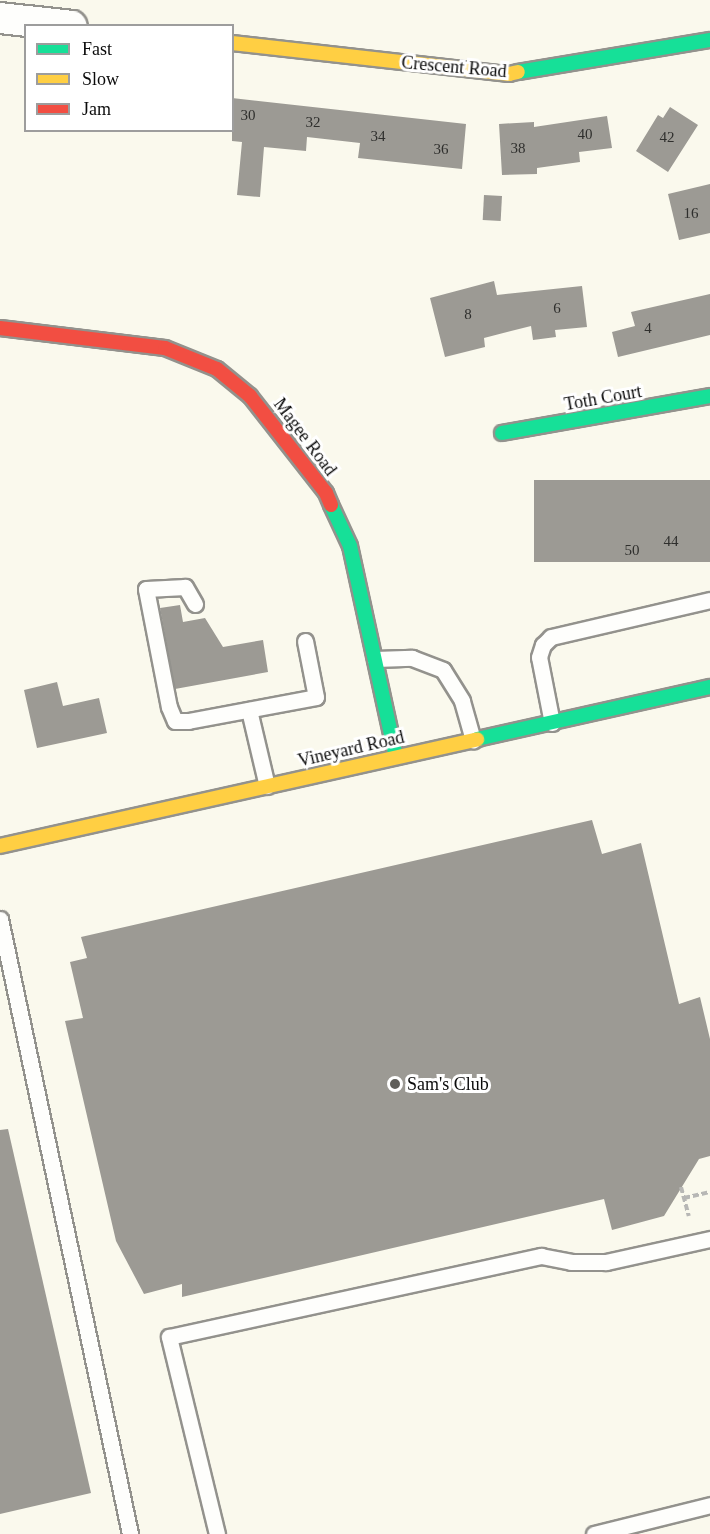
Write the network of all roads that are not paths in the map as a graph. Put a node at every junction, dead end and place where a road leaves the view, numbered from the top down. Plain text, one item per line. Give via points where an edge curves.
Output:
1 (0, 18) edge
2 (54, 24) edge
3 (710, 40) edge
4 (234, 43) edge
5 (0, 328) edge
6 (710, 396) edge
7 (502, 433) dead end
8 (710, 600) edge
9 (195, 604) dead end
10 (305, 641) dead end
11 (375, 659) junction
12 (710, 687) edge
13 (249, 710) junction
14 (552, 723) junction
15 (473, 740) junction
16 (396, 757) junction
17 (267, 786) junction
18 (0, 846) edge
19 (0, 919) edge
20 (710, 1239) edge
21 (710, 1505) edge
22 (130, 1534) edge
23 (217, 1534) edge
24 (594, 1534) edge

1 - 2 street
3 - 4 street, Crescent Road via 509,74
5 - 11 street, Magee Road via 165,348 217,369 250,396 326,493 350,546
6 - 7 street, Toth Court
8 - 14 lane via 551,637 539,657
9 - 13 lane via 185,587 146,589 169,707 176,721
10 - 13 lane via 316,697
11 - 15 lane via 412,658 443,670 462,701
11 - 16 street, Magee Road
12 - 14 street, Vineyard Road
13 - 17 lane
14 - 15 street, Vineyard Road
15 - 16 street, Vineyard Road
16 - 17 street, Vineyard Road
17 - 18 street, Vineyard Road
19 - 22 lane
20 - 23 lane via 606,1262 571,1262 541,1256 169,1337
21 - 24 lane

